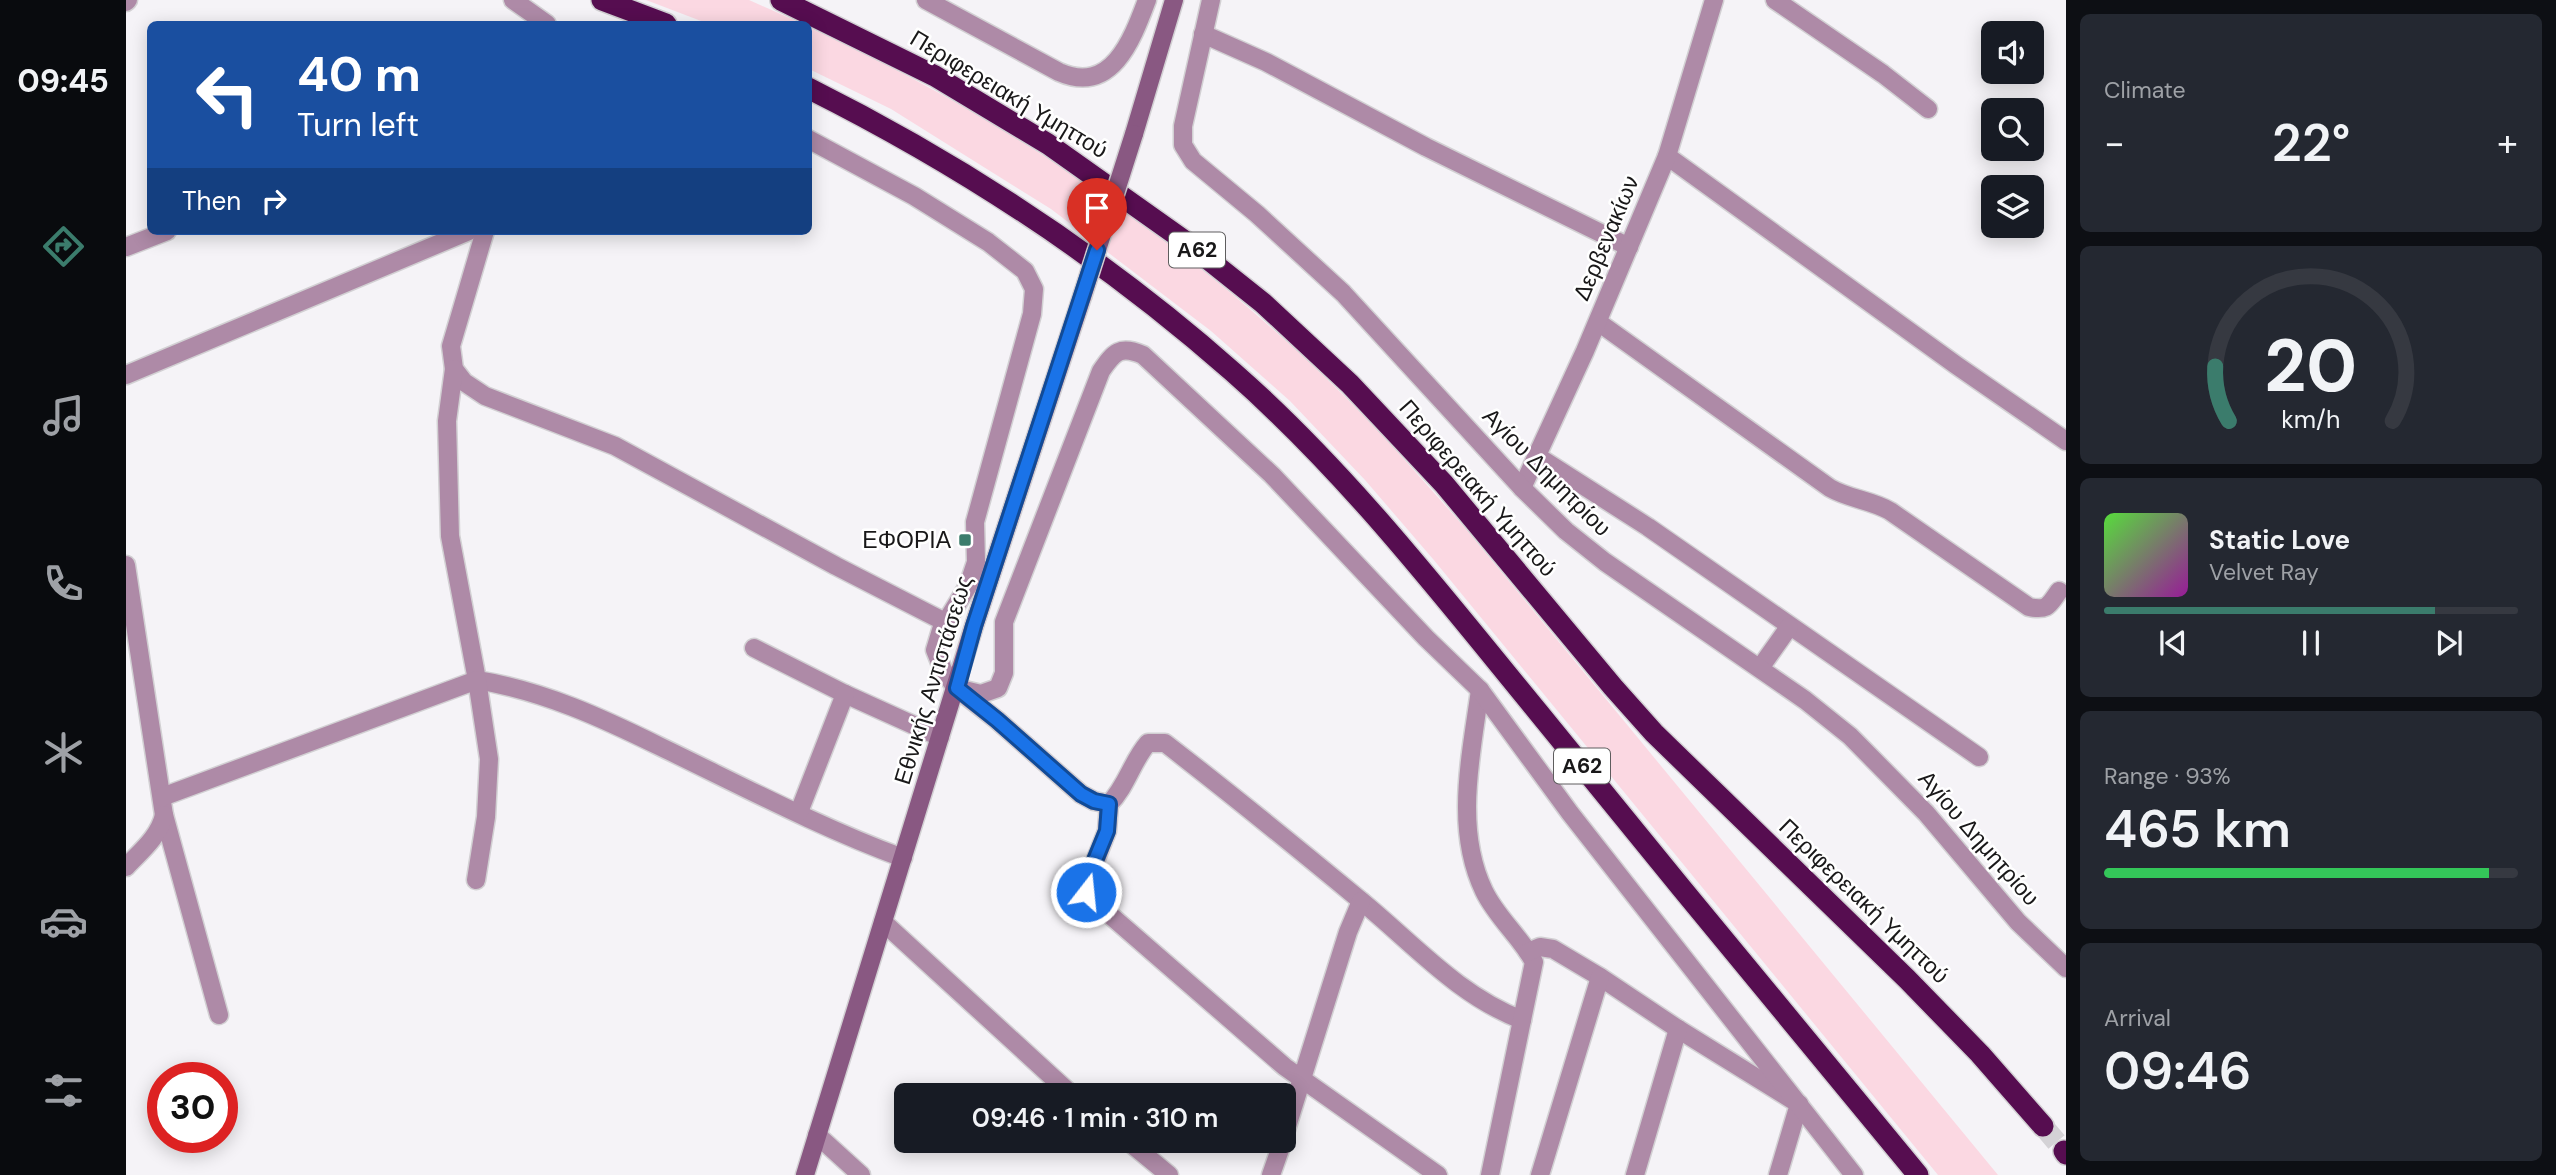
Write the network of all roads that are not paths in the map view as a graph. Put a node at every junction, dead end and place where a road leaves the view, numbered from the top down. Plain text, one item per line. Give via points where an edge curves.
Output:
1 (513, 0) edge
2 (602, 0) edge
3 (781, 0) edge
4 (926, 0) edge
5 (1147, 0) edge
6 (1174, 0) edge
7 (1211, 0) edge
8 (1714, 0) edge
9 (1775, 0) edge
10 (543, 21) edge
11 (658, 21) edge
12 (1203, 34) junction
13 (812, 90) edge
14 (1928, 108) dead end
15 (812, 141) edge
16 (1667, 156) junction
17 (157, 235) edge
18 (459, 235) edge
19 (484, 235) edge
20 (126, 247) edge
21 (1629, 247) junction
22 (1598, 321) junction
23 (454, 369) junction
24 (126, 375) edge
25 (2066, 441) edge
26 (1537, 456) junction
27 (1522, 488) junction
28 (126, 565) edge
29 (2059, 590) dead end
30 (945, 622) junction
31 (1789, 626) junction
32 (754, 648) dead end
33 (1760, 668) junction
34 (477, 680) junction
35 (957, 688) junction
36 (1480, 690) junction
37 (845, 694) junction
38 (940, 737) junction
39 (1979, 757) dead end
40 (1109, 804) junction
41 (163, 806) junction
42 (799, 812) junction
43 (903, 858) junction
44 (126, 867) edge
45 (476, 880) dead end
46 (1361, 901) junction
47 (883, 922) junction
48 (1528, 952) junction
49 (2066, 968) edge
50 (1600, 977) junction
51 (219, 1015) dead end
52 (1522, 1020) junction
53 (1678, 1029) junction
54 (1303, 1082) junction
55 (1059, 1083) edge
56 (1296, 1103) edge
57 (1799, 1104) junction
58 (2043, 1126) tunnel mouth
59 (817, 1135) junction
60 (1142, 1153) edge
61 (1279, 1153) edge
62 (805, 1175) edge
63 (861, 1175) edge
64 (1169, 1175) edge
65 (1271, 1175) edge
66 (1438, 1175) edge
67 (1490, 1175) edge
68 (1540, 1175) edge
69 (1635, 1175) edge
70 (1778, 1175) edge
71 (1854, 1175) edge
72 (1915, 1175) edge

1 - 10 street
2 - 11 highway
3 - 58 highway, Περιφερειακή Υμηττού / Α62 via 935,76 1048,144 1263,303 1350,384 1444,484 1654,733 1907,979
4 - 5 street via 1059,72 1083,78 1099,75 1114,64
6 - 35 main road, Εθνικής Αντιστάσεως, bridge
7 - 12 street, Αγίου Δημητρίου
8 - 16 street, Δερβενακίων
9 - 14 street
12 - 21 street
12 - 27 street, Αγίου Δημητρίου via 1183,126 1187,155 1343,293
13 - 72 highway, Α62 via 958,169 1065,239 1185,331 1284,419 1419,566
15 - 30 street via 914,195 988,242 1025,271 1034,289 1032,314 975,522 976,562 968,586
16 - 21 street, Δερβενακίων
16 - 25 street
17 - 20 street
18 - 24 street
19 - 23 street via 451,346
21 - 22 street, Δερβενακίων
22 - 26 street, Δερβενακίων
22 - 29 street via 1830,488 1890,510 2029,607 2048,607
23 - 30 street via 485,396 615,446
23 - 34 street via 446,421 450,536
26 - 27 street, Δερβενακίων
26 - 31 street
27 - 33 street, Αγίου Δημητρίου via 1593,554
28 - 41 street
30 - 35 street via 935,650
31 - 33 street
31 - 39 street
32 - 37 street
33 - 49 street, Αγίου Δημητρίου via 1831,720 1879,763 2003,905
34 - 41 street
34 - 42 street via 525,690 596,715
34 - 45 street via 489,759
35 - 36 street via 981,694 998,688 1004,673 1004,622 1101,371 1120,351 1130,350 1158,368 1272,475
35 - 38 main road, Εθνικής Αντιστάσεως
35 - 40 street via 1081,794
36 - 48 street via 1467,788 1471,848 1484,891
36 - 57 street via 1570,813
37 - 38 street
37 - 42 street
38 - 43 main road, Εθνικής Αντιστάσεως
40 - 46 street via 1148,743 1165,743
40 - 54 street via 1107,831 1084,887 1087,895
41 - 44 street via 161,827
41 - 51 street
42 - 43 street
43 - 47 main road, Εθνικής Αντιστάσεως
46 - 52 street via 1473,997
46 - 54 street
47 - 55 street
47 - 59 main road, Εθνικής Αντιστάσεως
48 - 50 street via 1540,947 1553,949
48 - 52 street via 1534,961
50 - 53 street
50 - 68 street
52 - 67 street
53 - 57 street
53 - 69 street
54 - 56 street
54 - 66 street
57 - 70 street
57 - 71 street
59 - 62 main road, Εθνικής Αντιστάσεως
59 - 63 street
60 - 64 street
61 - 65 street

